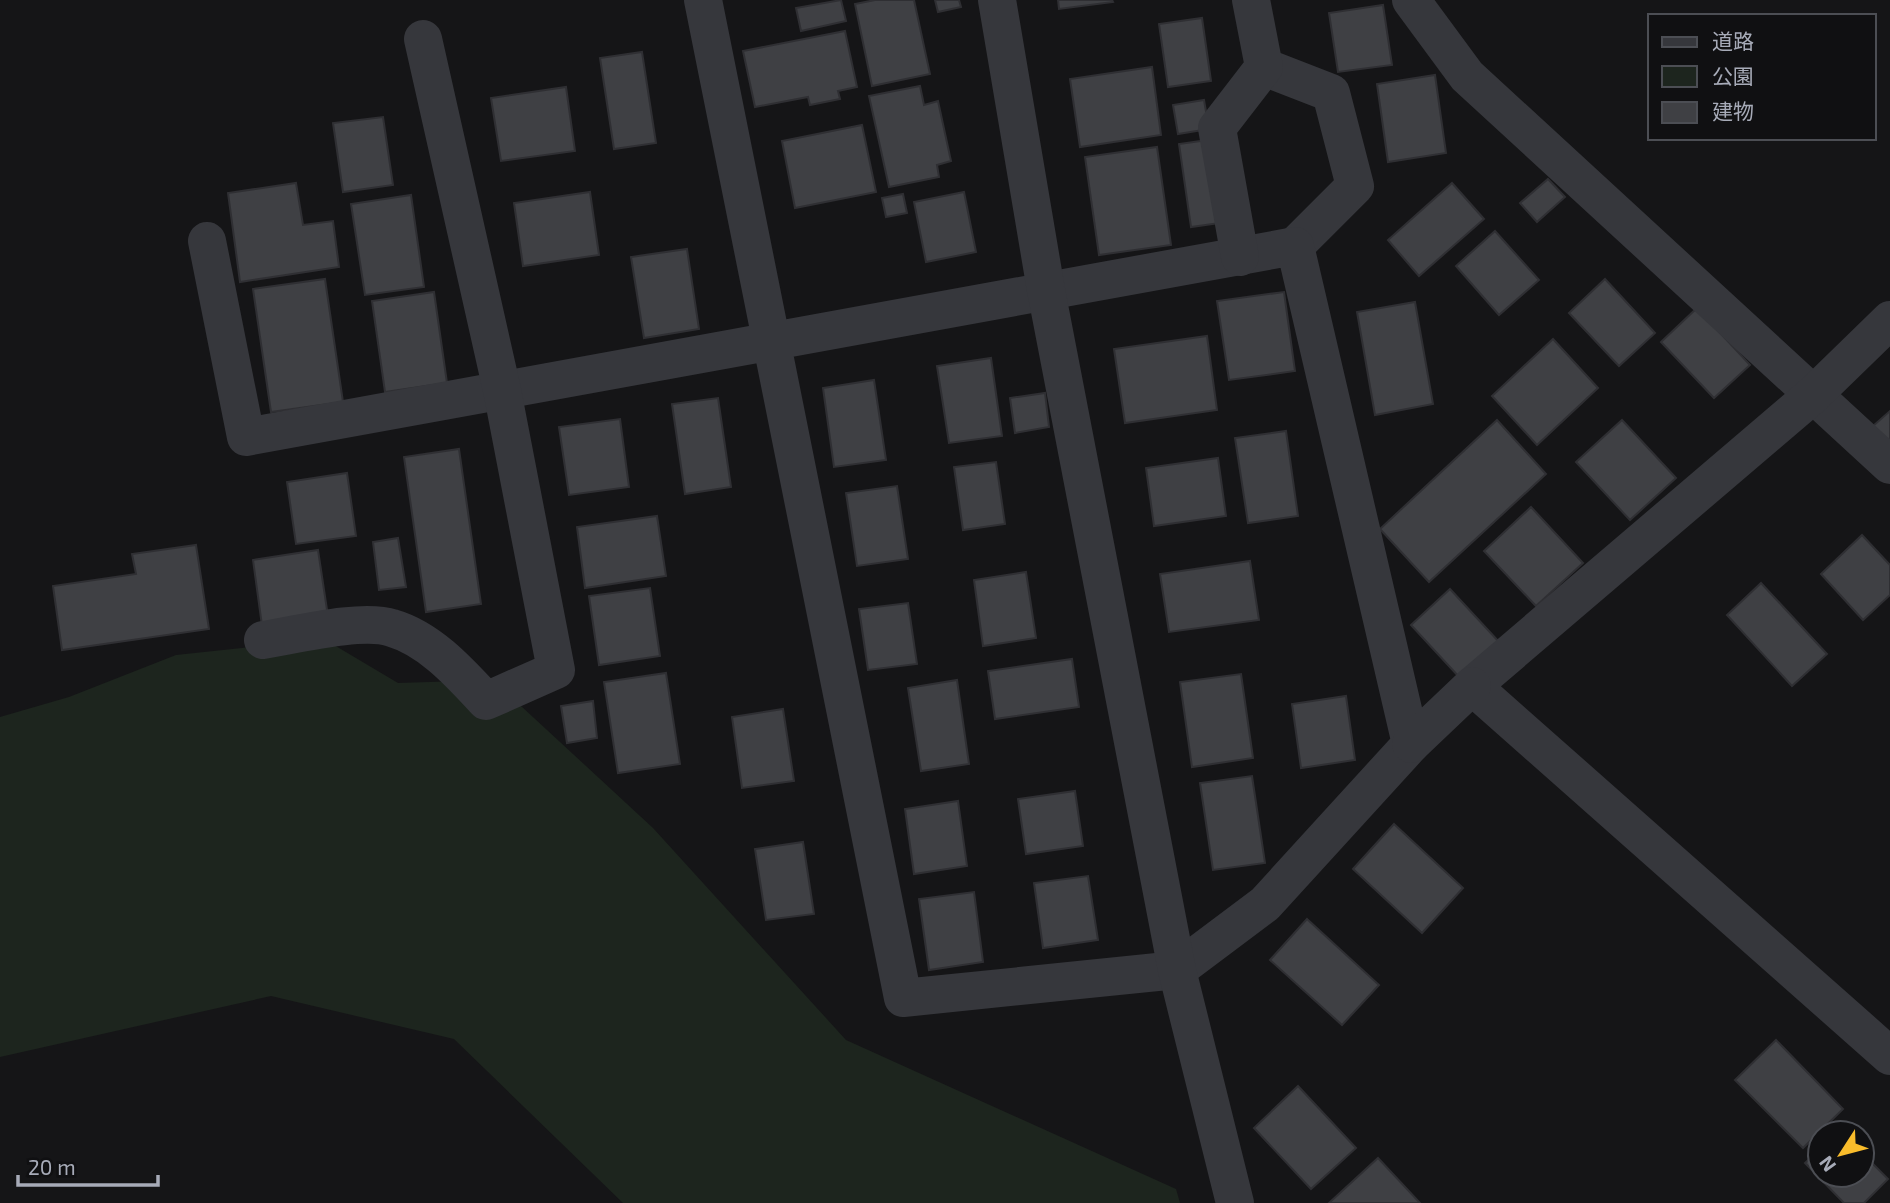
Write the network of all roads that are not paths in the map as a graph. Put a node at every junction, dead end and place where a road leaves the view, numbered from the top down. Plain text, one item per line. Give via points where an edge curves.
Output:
1 (703, 0) edge
2 (997, 0) edge
3 (1251, 0) edge
4 (1411, 0) edge
5 (423, 39) dead end
6 (1264, 67) junction
7 (207, 241) dead end
8 (1295, 246) junction
9 (1240, 257) junction
10 (1046, 290) junction
11 (1890, 320) edge
12 (769, 341) junction
13 (502, 390) junction
14 (1814, 394) junction
15 (1890, 465) edge
16 (263, 640) dead end
17 (1472, 686) junction
18 (1411, 744) junction
19 (1177, 970) junction
20 (1890, 1056) edge
21 (1235, 1203) edge

1 - 12 street
2 - 10 street
3 - 6 street
4 - 14 street via 1467,76
5 - 13 street
6 - 8 street via 1331,93 1354,186
6 - 9 street via 1217,128
7 - 13 street via 246,438
8 - 9 street
8 - 18 street
9 - 10 street
10 - 12 street
10 - 19 street
11 - 14 street
12 - 13 street
12 - 19 street via 903,998
13 - 16 street via 556,670 486,701 456,668 391,627 353,626
14 - 15 street
14 - 17 street
17 - 18 street
17 - 20 street
18 - 19 street via 1265,904
19 - 21 street

